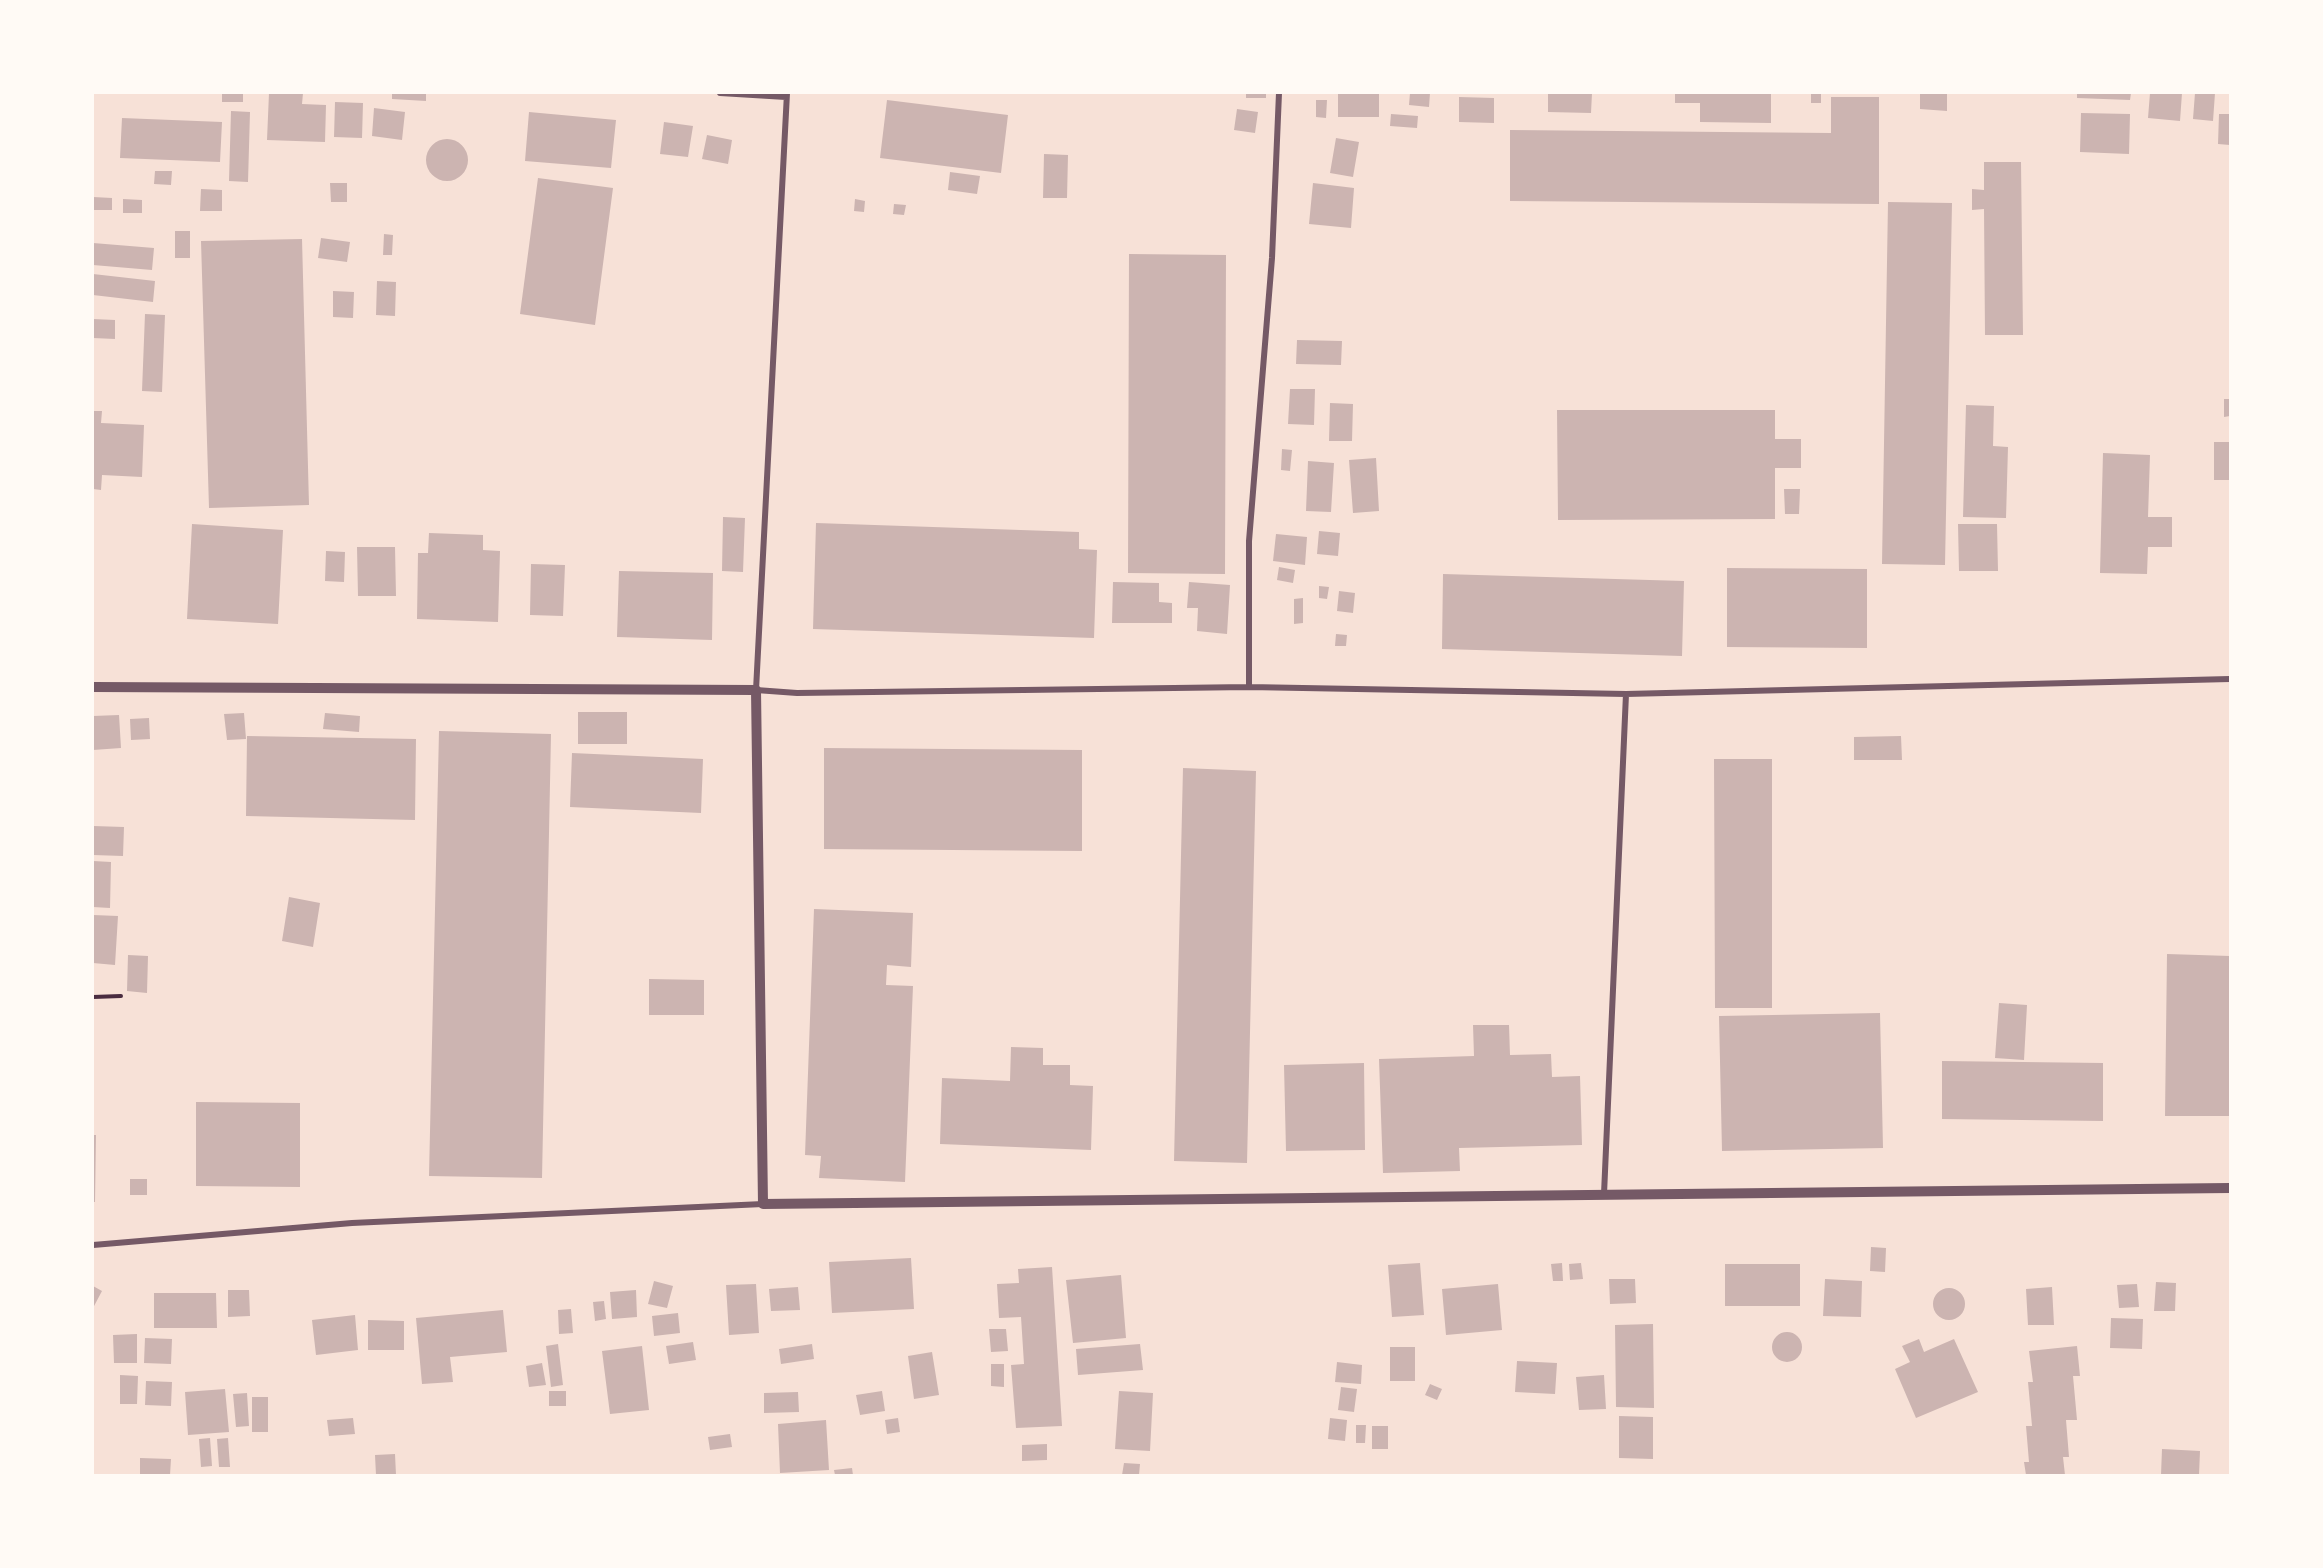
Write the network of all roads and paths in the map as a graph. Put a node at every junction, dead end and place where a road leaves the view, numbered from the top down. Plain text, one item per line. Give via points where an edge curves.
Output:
1 (720, 93) edge
2 (1279, 93) edge
3 (786, 95) edge
4 (2230, 679) edge
5 (93, 687) edge
6 (1249, 687) junction
7 (756, 690) junction
8 (1626, 694) junction
9 (121, 996) dead end
10 (93, 997) edge
11 (2230, 1188) edge
12 (1604, 1194) junction
13 (763, 1204) junction
14 (93, 1245) edge

1 - 3 street
2 - 6 street via 1272,258 1249,541
3 - 7 street
4 - 8 street
5 - 7 street
6 - 7 street via 797,693
6 - 8 street
7 - 13 street
8 - 12 street
9 - 10 path
11 - 12 street
12 - 13 street
13 - 14 street via 352,1223

